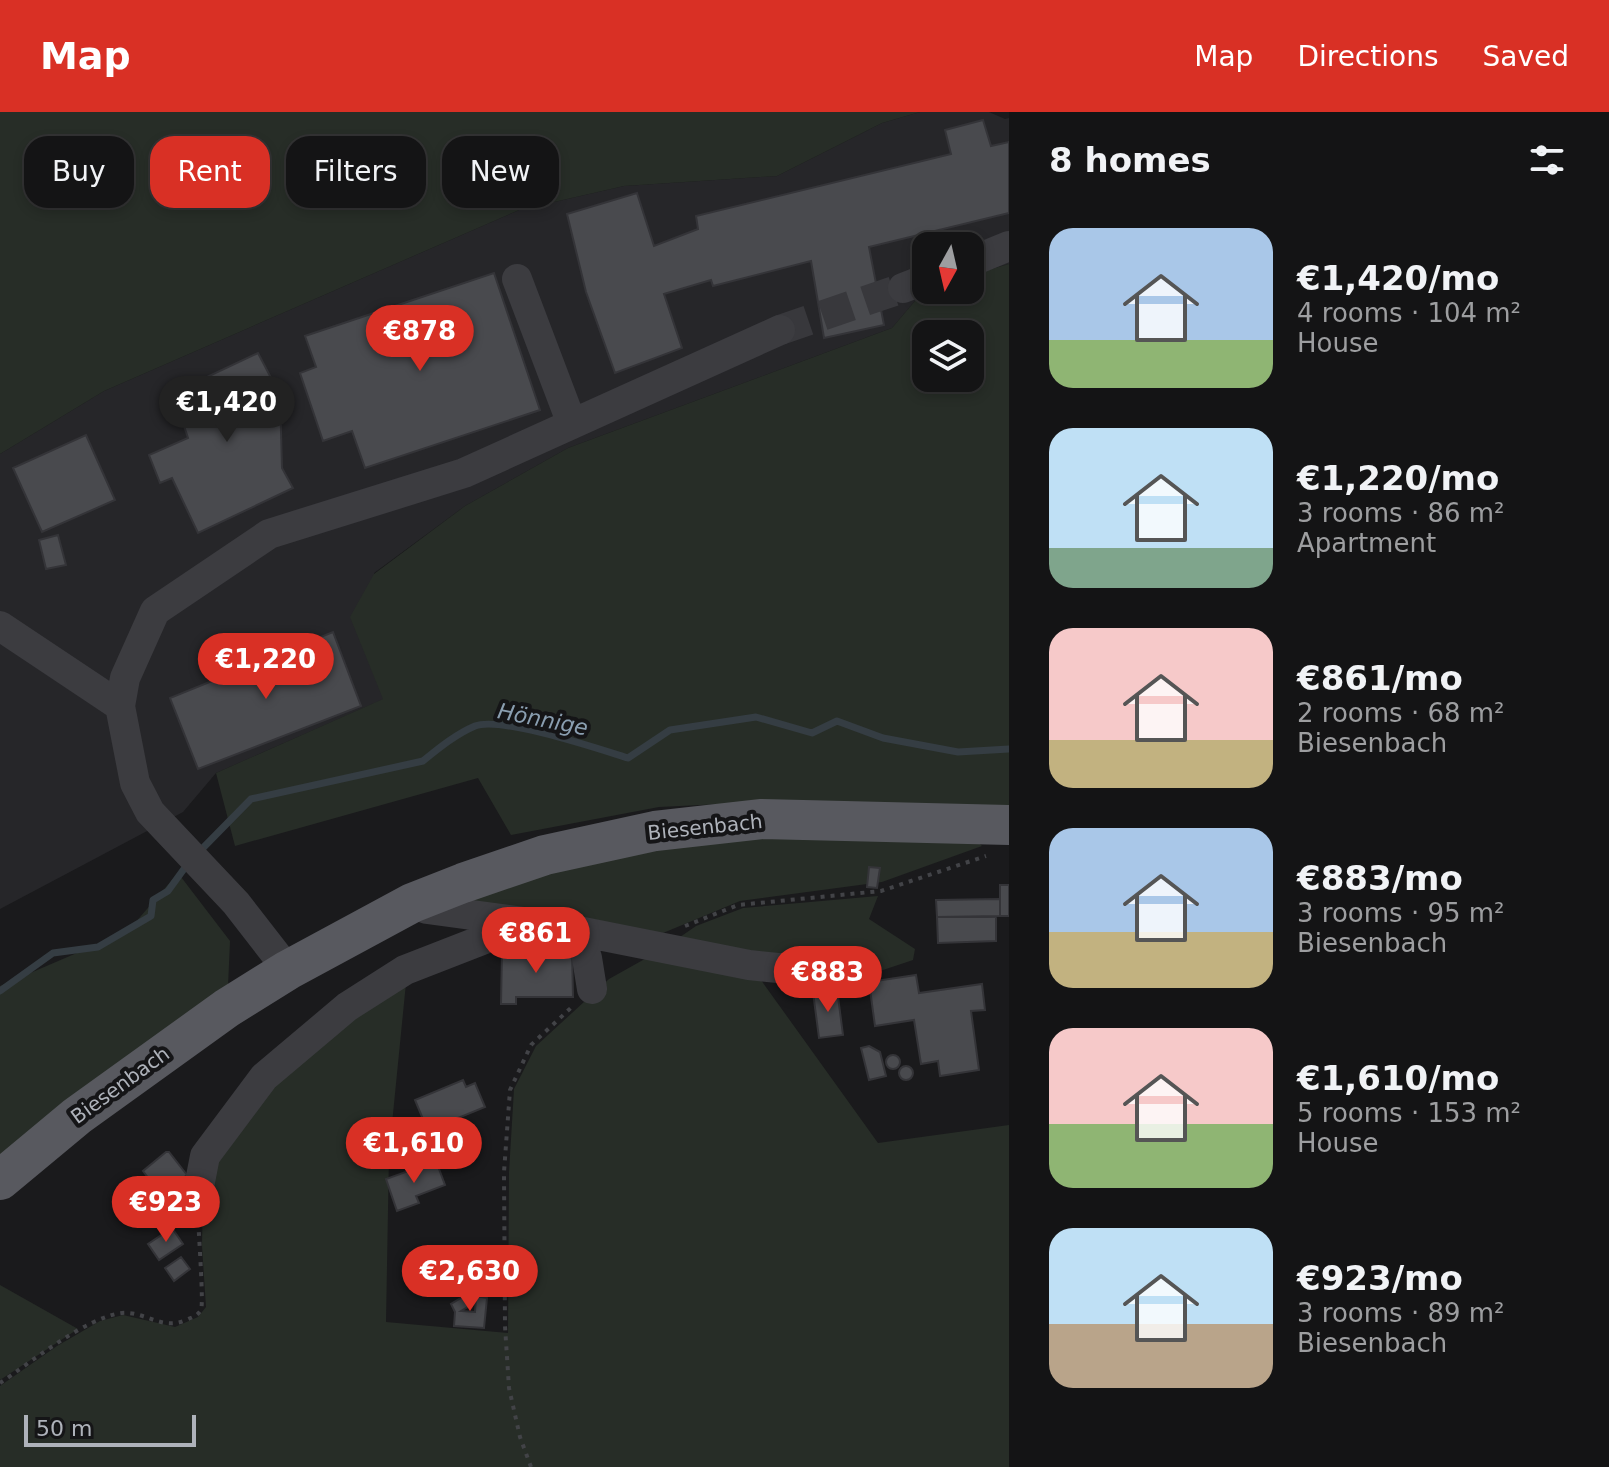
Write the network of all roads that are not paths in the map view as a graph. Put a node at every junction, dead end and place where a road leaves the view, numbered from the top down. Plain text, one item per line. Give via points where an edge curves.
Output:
1 (1009, 246) edge
2 (984, 256) edge
3 (517, 279) dead end
4 (780, 330) tunnel mouth
5 (572, 424) junction
6 (0, 626) edge
7 (120, 706) junction
8 (1000, 840) edge
9 (412, 903) junction
10 (524, 923) junction
11 (578, 931) junction
12 (288, 970) junction
13 (855, 976) dead end
14 (592, 989) road end
15 (0, 1180) edge
16 (199, 1187) road end

1 - 2 street
3 - 5 street
4 - 5 street
5 - 7 street via 464,473 269,534 155,611 125,678
6 - 7 street
7 - 12 street via 135,783 150,812 236,903
8 - 9 main road, Biesenbach via 762,819 655,831 545,855
9 - 10 street
9 - 12 main road, Biesenbach
10 - 11 street
10 - 16 street via 405,970 347,1007 264,1077 205,1156
11 - 13 street via 749,965
11 - 14 street
12 - 15 main road, Biesenbach via 77,1116

